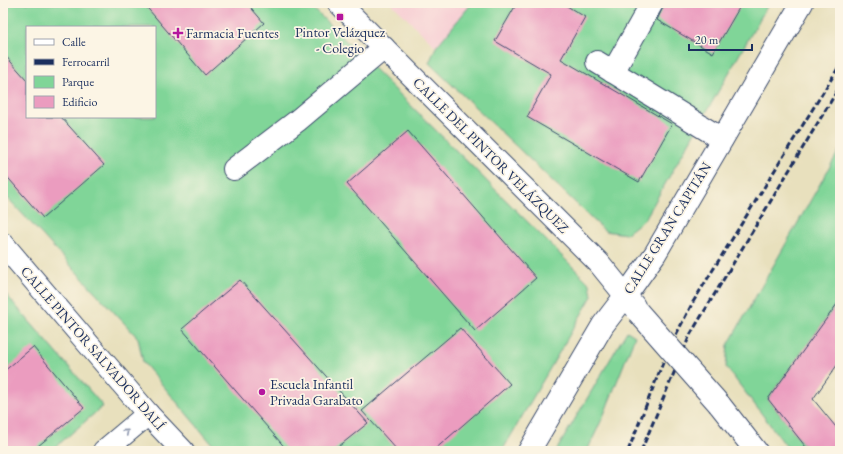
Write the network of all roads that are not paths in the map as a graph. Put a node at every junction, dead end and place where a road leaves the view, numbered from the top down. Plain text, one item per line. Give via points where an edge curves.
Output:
1 (339, 3) edge
2 (652, 3) edge
3 (802, 3) edge
4 (384, 48) junction
5 (722, 139) junction
6 (234, 169) dead end
7 (3, 244) edge
8 (632, 304) junction
9 (148, 414) junction
10 (104, 451) edge
11 (183, 451) edge
12 (529, 451) edge
13 (756, 451) edge

1 - 4 street, CALLE DEL PINTOR VELÁZQUEZ
2 - 5 street via 605,67
3 - 5 street, CALLE GRAN CAPITÁN
4 - 6 street via 297,121
4 - 8 street, CALLE DEL PINTOR VELÁZQUEZ via 599,263
5 - 8 street, CALLE GRAN CAPITÁN via 655,254
7 - 9 street, CALLE PINTOR SALVADOR DALÍ
8 - 12 street, CALLE GRAN CAPITÁN via 603,325
8 - 13 street, CALLE DEL PINTOR VELÁZQUEZ, bridge via 719,404
10 -> 9 street
9 - 11 street, CALLE PINTOR SALVADOR DALÍ

